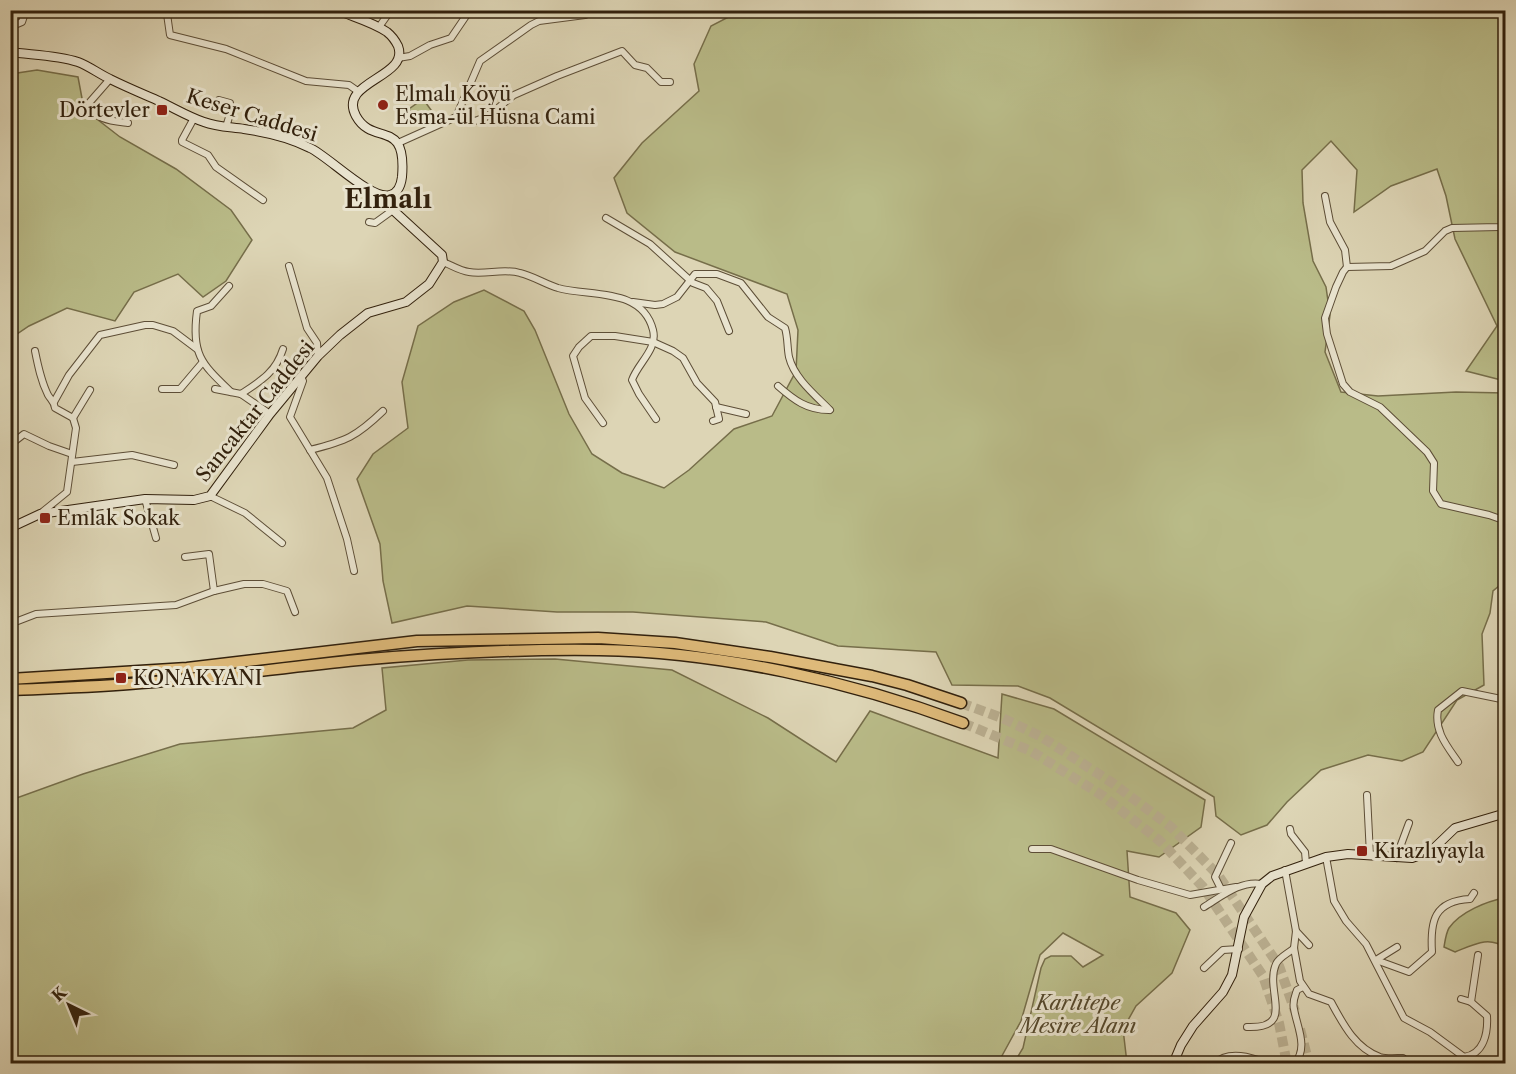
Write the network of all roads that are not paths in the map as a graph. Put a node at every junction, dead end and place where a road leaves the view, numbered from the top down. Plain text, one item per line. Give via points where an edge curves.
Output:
1 (26, 10) edge
2 (165, 10) edge
3 (337, 10) edge
4 (391, 10) edge
5 (470, 10) edge
6 (596, 10) edge
7 (10, 27) edge
8 (379, 27) junction
9 (10, 52) edge
10 (398, 58) junction
11 (110, 79) junction
12 (670, 82) dead end
13 (359, 92) junction
14 (219, 100) dead end
15 (456, 117) junction
16 (194, 118) junction
17 (128, 123) dead end
18 (226, 127) junction
19 (398, 143) junction
20 (382, 196) junction
21 (1325, 196) dead end
22 (263, 200) dead end
23 (393, 210) junction
24 (606, 218) dead end
25 (369, 222) dead end
26 (1506, 225) edge
27 (443, 262) junction
28 (289, 266) dead end
29 (1347, 267) junction
30 (690, 280) junction
31 (228, 286) dead end
32 (632, 302) junction
33 (729, 331) dead end
34 (653, 342) junction
35 (197, 349) junction
36 (283, 349) dead end
37 (34, 351) dead end
38 (318, 356) junction
39 (202, 363) junction
40 (301, 376) junction
41 (778, 386) dead end
42 (162, 389) dead end
43 (215, 389) dead end
44 (90, 390) dead end
45 (231, 392) junction
46 (241, 394) junction
47 (54, 402) junction
48 (716, 407) junction
49 (383, 411) dead end
50 (270, 414) junction
51 (746, 414) dead end
52 (73, 418) junction
53 (656, 419) dead end
54 (713, 421) dead end
55 (603, 423) dead end
56 (10, 445) edge
57 (310, 450) junction
58 (72, 454) junction
59 (72, 462) junction
60 (174, 465) dead end
61 (210, 496) junction
62 (145, 499) junction
63 (40, 514) junction
64 (1506, 521) edge
65 (10, 528) edge
66 (156, 537) dead end
67 (282, 543) dead end
68 (185, 557) dead end
69 (354, 571) dead end
70 (214, 591) junction
71 (294, 612) dead end
72 (10, 624) edge
73 (10, 679) edge
74 (10, 690) edge
75 (1506, 700) edge
76 (961, 703) tunnel mouth
77 (963, 723) tunnel mouth
78 (1458, 762) dead end
79 (1367, 795) dead end
80 (1506, 813) edge
81 (1409, 823) dead end
82 (1290, 829) dead end
83 (1231, 843) dead end
84 (1032, 849) dead end
85 (1370, 855) junction
86 (1326, 857) junction
87 (1396, 858) junction
88 (1306, 863) junction
89 (1285, 870) junction
90 (1262, 885) junction
91 (1236, 887) junction
92 (1221, 889) junction
93 (1474, 893) dead end
94 (1204, 907) dead end
95 (1296, 931) junction
96 (1309, 945) dead end
97 (1397, 947) dead end
98 (1294, 948) junction
99 (1239, 949) junction
100 (1478, 955) dead end
101 (1376, 960) junction
102 (1204, 968) dead end
103 (1303, 987) junction
104 (1461, 999) dead end
105 (1471, 1002) junction
106 (1247, 1027) dead end
107 (1465, 1060) edge
108 (1173, 1064) edge
109 (1214, 1064) edge
110 (1270, 1064) edge
111 (1294, 1064) edge
112 (1410, 1064) edge

1 - 7 street via 22,22
2 - 13 street via 170,35 226,49 306,81 349,85
3 - 8 street
4 - 8 street
5 - 10 street via 451,38
6 - 15 street via 531,24 480,60
8 - 10 street via 395,40
9 - 11 street, Keser Caddesi via 73,61
10 - 13 street via 390,69
11 - 16 street, Keser Caddesi
11 - 17 street via 92,97 89,106 98,117
12 - 15 street via 661,82 622,51 514,95 488,116 475,121
13 - 19 street via 354,108 359,120
14 - 18 street via 230,103
15 - 19 street
16 - 18 street, Keser Caddesi
16 - 22 street via 182,142 208,155 216,166
18 - 20 street, Keser Caddesi via 301,144
19 - 20 street via 402,154 401,180 395,192
20 - 23 street
21 - 29 street via 1330,222 1345,250
23 - 25 street via 375,223
23 - 27 street via 442,255
24 - 30 street via 650,244
26 - 29 street via 1452,228 1425,251 1391,266
27 - 32 street via 469,272 518,272 559,289
27 - 38 street, Sancaktar Caddesi via 429,284 406,302 368,313
28 - 38 street via 307,328 317,343
29 - 64 street via 1325,318 1343,384 1350,392 1380,406 1428,452 1435,469 1433,491 1441,504
30 - 32 street via 677,297 663,304
30 - 33 street via 713,294
30 - 41 street via 699,273 717,274 746,288 768,317 785,328 794,369 830,410 804,406
31 - 35 street via 211,306 197,311
32 - 34 street via 649,322
34 - 48 street via 683,358
34 - 53 street via 632,380
34 - 55 street via 591,336 573,356 585,398
35 - 39 street
35 - 47 street via 173,331 153,325 100,335
36 - 46 street via 269,375
37 - 47 street
38 - 40 street, Sancaktar Caddesi
39 - 42 street via 180,389
39 - 45 street
40 - 50 street, Sancaktar Caddesi
40 - 57 street via 303,381 290,417
43 - 45 street
44 - 52 street
45 - 46 street
46 - 50 street
47 - 52 street via 55,408
48 - 51 street
48 - 54 street via 719,418
49 - 57 street via 363,431 347,440
50 - 61 street, Sancaktar Caddesi
52 - 58 street via 76,428
56 - 58 street via 24,434
57 - 69 street via 327,478
58 - 59 street
59 - 60 street via 132,455
59 - 63 street via 67,492
61 - 62 street, Sancaktar Caddesi via 194,500
61 - 67 street via 245,513
62 - 63 street, Sancaktar Caddesi
62 - 66 street
63 - 65 street, Sancaktar Caddesi
68 - 70 street via 209,554
70 - 71 street via 263,584 287,591
70 - 72 street via 176,605 36,614
73 - 76 highway via 187,668 417,641 598,638 675,643 788,660 884,679
74 - 77 highway via 140,683 476,651 601,650 713,660 803,675 902,701
75 - 78 street via 1462,692 1438,710 1436,721 1442,739
79 - 85 street
80 - 87 street via 1455,828 1431,850 1412,858
81 - 87 street
82 - 88 street via 1305,852
83 - 92 street via 1215,877
84 - 92 street via 1051,849 1190,895
85 - 86 street
85 - 87 street
86 - 88 street
86 - 101 street via 1334,902
88 - 89 street
89 - 90 street
89 - 95 street
90 - 91 street
90 - 99 street via 1244,917
91 - 92 street
91 - 94 street
93 - 101 street via 1470,899 1455,900 1440,909 1431,934 1432,952 1409,972
95 - 96 street
95 - 98 street
97 - 101 street
98 - 103 street
98 - 106 street via 1276,964 1274,1016 1270,1024
99 - 102 street via 1223,950
99 - 108 street via 1223,993 1193,1026
100 - 105 street
101 - 107 street via 1404,1018 1430,1032
103 - 111 street via 1298,990 1293,1007 1301,1043
103 - 112 street via 1309,994 1331,1002 1358,1043 1381,1058 1403,1058
104 - 105 street
105 - 107 street via 1487,1016 1488,1026 1479,1050
109 - 110 street via 1240,1055

